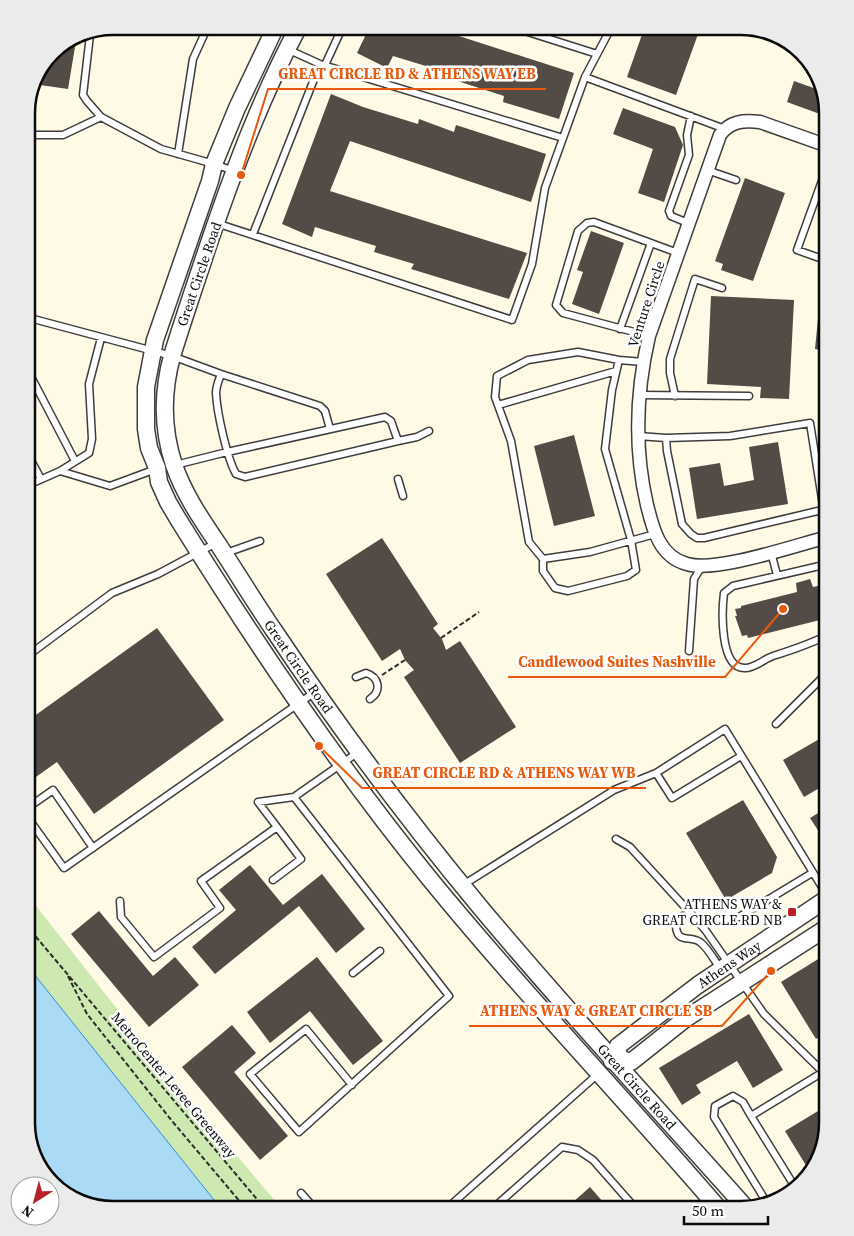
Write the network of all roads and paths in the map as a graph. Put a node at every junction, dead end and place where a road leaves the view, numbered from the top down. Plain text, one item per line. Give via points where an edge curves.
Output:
1 (204, 35) edge
2 (272, 35) edge
3 (294, 35) edge
4 (338, 35) edge
5 (538, 35) edge
6 (608, 35) edge
7 (90, 39) edge
8 (287, 49) junction
9 (598, 54) junction
10 (322, 64) junction
11 (585, 77) junction
12 (691, 116) junction
13 (101, 117) junction
14 (725, 129) junction
15 (35, 135) edge
16 (563, 138) junction
17 (819, 143) edge
18 (178, 154) junction
19 (214, 164) junction
20 (707, 170) junction
21 (234, 171) junction
22 (736, 180) dead end
23 (819, 189) edge
24 (216, 223) junction
25 (688, 223) junction
26 (253, 234) junction
27 (651, 242) junction
28 (678, 253) junction
29 (819, 258) edge
30 (722, 288) dead end
31 (35, 320) edge
32 (620, 328) junction
33 (649, 336) junction
34 (101, 338) junction
35 (152, 350) junction
36 (172, 356) junction
37 (619, 360) junction
38 (643, 362) junction
39 (616, 371) junction
40 (221, 374) junction
41 (35, 384) edge
42 (639, 396) junction
43 (675, 396) junction
44 (749, 396) dead end
45 (498, 405) junction
46 (330, 429) junction
47 (429, 431) dead end
48 (638, 436) junction
49 (666, 438) junction
50 (398, 441) junction
51 (227, 452) junction
52 (75, 461) junction
53 (174, 466) junction
54 (35, 468) edge
55 (157, 468) junction
56 (817, 468) joint
57 (60, 471) junction
58 (819, 477) edge
59 (41, 479) junction
60 (398, 479) dead end
61 (35, 482) edge
62 (403, 496) dead end
63 (819, 511) edge
64 (655, 534) junction
65 (819, 539) edge
66 (631, 540) junction
67 (260, 541) dead end
68 (220, 548) junction
69 (199, 552) junction
70 (770, 552) junction
71 (543, 559) junction
72 (702, 566) junction
73 (819, 566) edge
74 (777, 575) junction
75 (479, 612) dead end
76 (441, 638) dead end
77 (819, 640) edge
78 (35, 650) edge
79 (689, 651) dead end
80 (405, 660) dead end
81 (356, 677) dead end
82 (376, 680) junction
83 (819, 681) edge
84 (315, 692) junction
85 (370, 699) dead end
86 (300, 703) junction
87 (776, 724) dead end
88 (358, 752) junction
89 (741, 756) junction
90 (342, 763) junction
91 (656, 773) junction
92 (294, 797) junction
93 (35, 803) edge
94 (277, 827) junction
95 (35, 828) edge
96 (616, 839) dead end
97 (93, 848) junction
98 (812, 872) junction
99 (273, 880) dead end
100 (819, 883) edge
101 (462, 885) junction
102 (120, 900) dead end
103 (819, 903) edge
104 (740, 917) dead end
105 (695, 918) junction
106 (819, 933) edge
107 (35, 936) edge
108 (380, 951) dead end
109 (725, 967) junction
110 (67, 973) junction
111 (354, 973) dead end
112 (742, 982) junction
113 (696, 1012) junction
114 (616, 1059) junction
115 (819, 1064) edge
116 (599, 1073) junction
117 (819, 1074) edge
118 (352, 1085) junction
119 (751, 1116) junction
120 (792, 1182) edge
121 (301, 1193) dead end
122 (764, 1197) edge
123 (239, 1201) edge
124 (258, 1201) edge
125 (308, 1201) edge
126 (455, 1201) edge
127 (501, 1201) edge
128 (629, 1201) edge
129 (712, 1201) edge
130 (740, 1201) edge

1 - 18 lane via 193,59
2 - 19 street, Great Circle Road
3 - 8 street, Great Circle Road
4 - 10 lane
5 - 9 lane
6 - 9 lane
7 - 13 lane via 83,94
8 - 10 lane
8 - 21 street, Great Circle Road
9 - 11 lane
10 - 16 lane
10 - 26 lane
11 - 12 lane
11 - 16 lane
12 - 14 lane
12 - 25 lane via 687,134 689,155 669,210 671,216
13 - 15 lane via 63,134
13 - 18 lane via 161,149
14 - 17 street via 744,121 760,122
14 - 20 street, Venture Circle
16 - 26 lane via 545,188 532,264 512,320
18 - 19 lane
19 - 21 lane
19 - 35 street, Great Circle Road
20 - 22 lane
20 - 25 street, Venture Circle
21 - 24 street, Great Circle Road
23 - 29 lane via 797,250
24 - 26 lane
24 - 36 street, Great Circle Road
25 - 28 street, Venture Circle
27 - 28 lane
27 - 32 lane
27 - 32 lane via 594,222 587,223 578,231 556,305 563,313
28 - 33 street, Venture Circle
30 - 43 lane via 695,279 670,360
31 - 34 lane
32 - 33 lane
33 - 38 street, Venture Circle
34 - 35 lane
34 - 52 lane via 89,384 92,439 89,453
35 - 36 lane
35 - 55 street, Great Circle Road via 145,408 149,448
36 - 40 lane
36 - 53 street, Great Circle Road via 165,426
37 - 38 lane
37 - 39 lane
37 - 45 lane via 578,352 528,360 497,376 495,397
38 - 42 street, Venture Circle
39 - 45 lane
39 - 66 lane via 604,449
40 - 46 lane via 320,406 325,411
40 - 51 lane via 216,392
41 - 52 lane
42 - 43 lane
42 - 48 street, Venture Circle
43 - 44 lane
45 - 71 lane via 511,442 529,542
46 - 50 lane via 385,417 390,420
46 - 51 lane
47 - 50 lane
48 - 49 lane
48 - 64 street, Venture Circle via 643,488
49 - 56 lane via 730,436 810,423
49 - 63 lane via 680,517 686,530 697,538
50 - 51 lane via 244,477 236,474
51 - 53 lane
52 - 57 lane
53 - 55 lane
53 - 68 street, Great Circle Road via 182,486
54 - 59 lane
55 - 57 lane via 110,486
55 - 69 street, Great Circle Road via 168,502
56 - 58 lane
57 - 59 lane
59 - 61 lane
60 - 62 lane
64 - 66 lane
64 - 72 street, Venture Circle via 674,558
65 - 70 street, Venture Circle
66 - 71 lane via 590,552
66 - 71 lane via 636,570 627,576 568,590 555,588 543,571
67 - 68 lane
68 - 69 lane
68 - 84 street, Great Circle Road
69 - 78 lane via 112,593
69 - 86 street, Great Circle Road
70 - 72 street, Venture Circle
70 - 74 lane
72 - 79 lane via 694,579
73 - 74 lane
74 - 77 lane via 733,586 724,593 723,636 733,662 738,667 748,668
75 - 76 path
80 - 82 path
81 - 82 lane via 366,673
82 - 85 lane via 378,691
83 - 87 lane
84 - 86 lane
84 - 88 street, Great Circle Road
86 - 90 street, Great Circle Road
86 - 97 lane
88 - 90 lane
88 - 101 street, Great Circle Road
89 - 91 lane via 672,798
89 - 91 lane via 725,729
89 - 98 lane
90 - 92 lane
90 - 116 street, Great Circle Road via 429,877
91 - 101 lane via 614,790
92 - 94 lane via 258,802
92 - 118 lane via 449,996
93 - 97 lane via 53,790
94 - 99 lane via 301,859
94 - 102 lane via 201,882 220,908 154,957 122,917
95 - 97 lane via 64,868
96 - 105 lane via 630,847
98 - 100 lane
98 - 104 lane
101 - 114 street, Great Circle Road
103 - 109 street, Athens Way
105 - 109 lane
105 - 109 lane via 686,915 681,918 676,924 677,931 684,939 700,942
106 - 112 street, Athens Way
107 - 110 path, MetroCenter Levee Greenway
108 - 111 lane
109 - 112 lane
109 - 113 street via 725,977 703,995
109 - 114 street, Athens Way via 618,1046
110 - 123 path, MetroCenter Levee Greenway via 87,1014
110 - 124 path, MetroCenter Levee Greenway
112 - 113 street, Athens Way
112 - 115 lane via 764,1014
113 - 114 street, Athens Way via 631,1062
114 - 116 street, Athens Way
114 - 130 street, Great Circle Road
116 - 126 lane
116 - 129 street, Great Circle Road
117 - 119 lane
118 - 118 lane via 300,1132 250,1074 306,1029
119 - 120 lane
119 - 122 lane via 743,1102 733,1096 716,1106 714,1117
121 - 125 lane
127 - 128 lane via 562,1147 578,1150 593,1160

